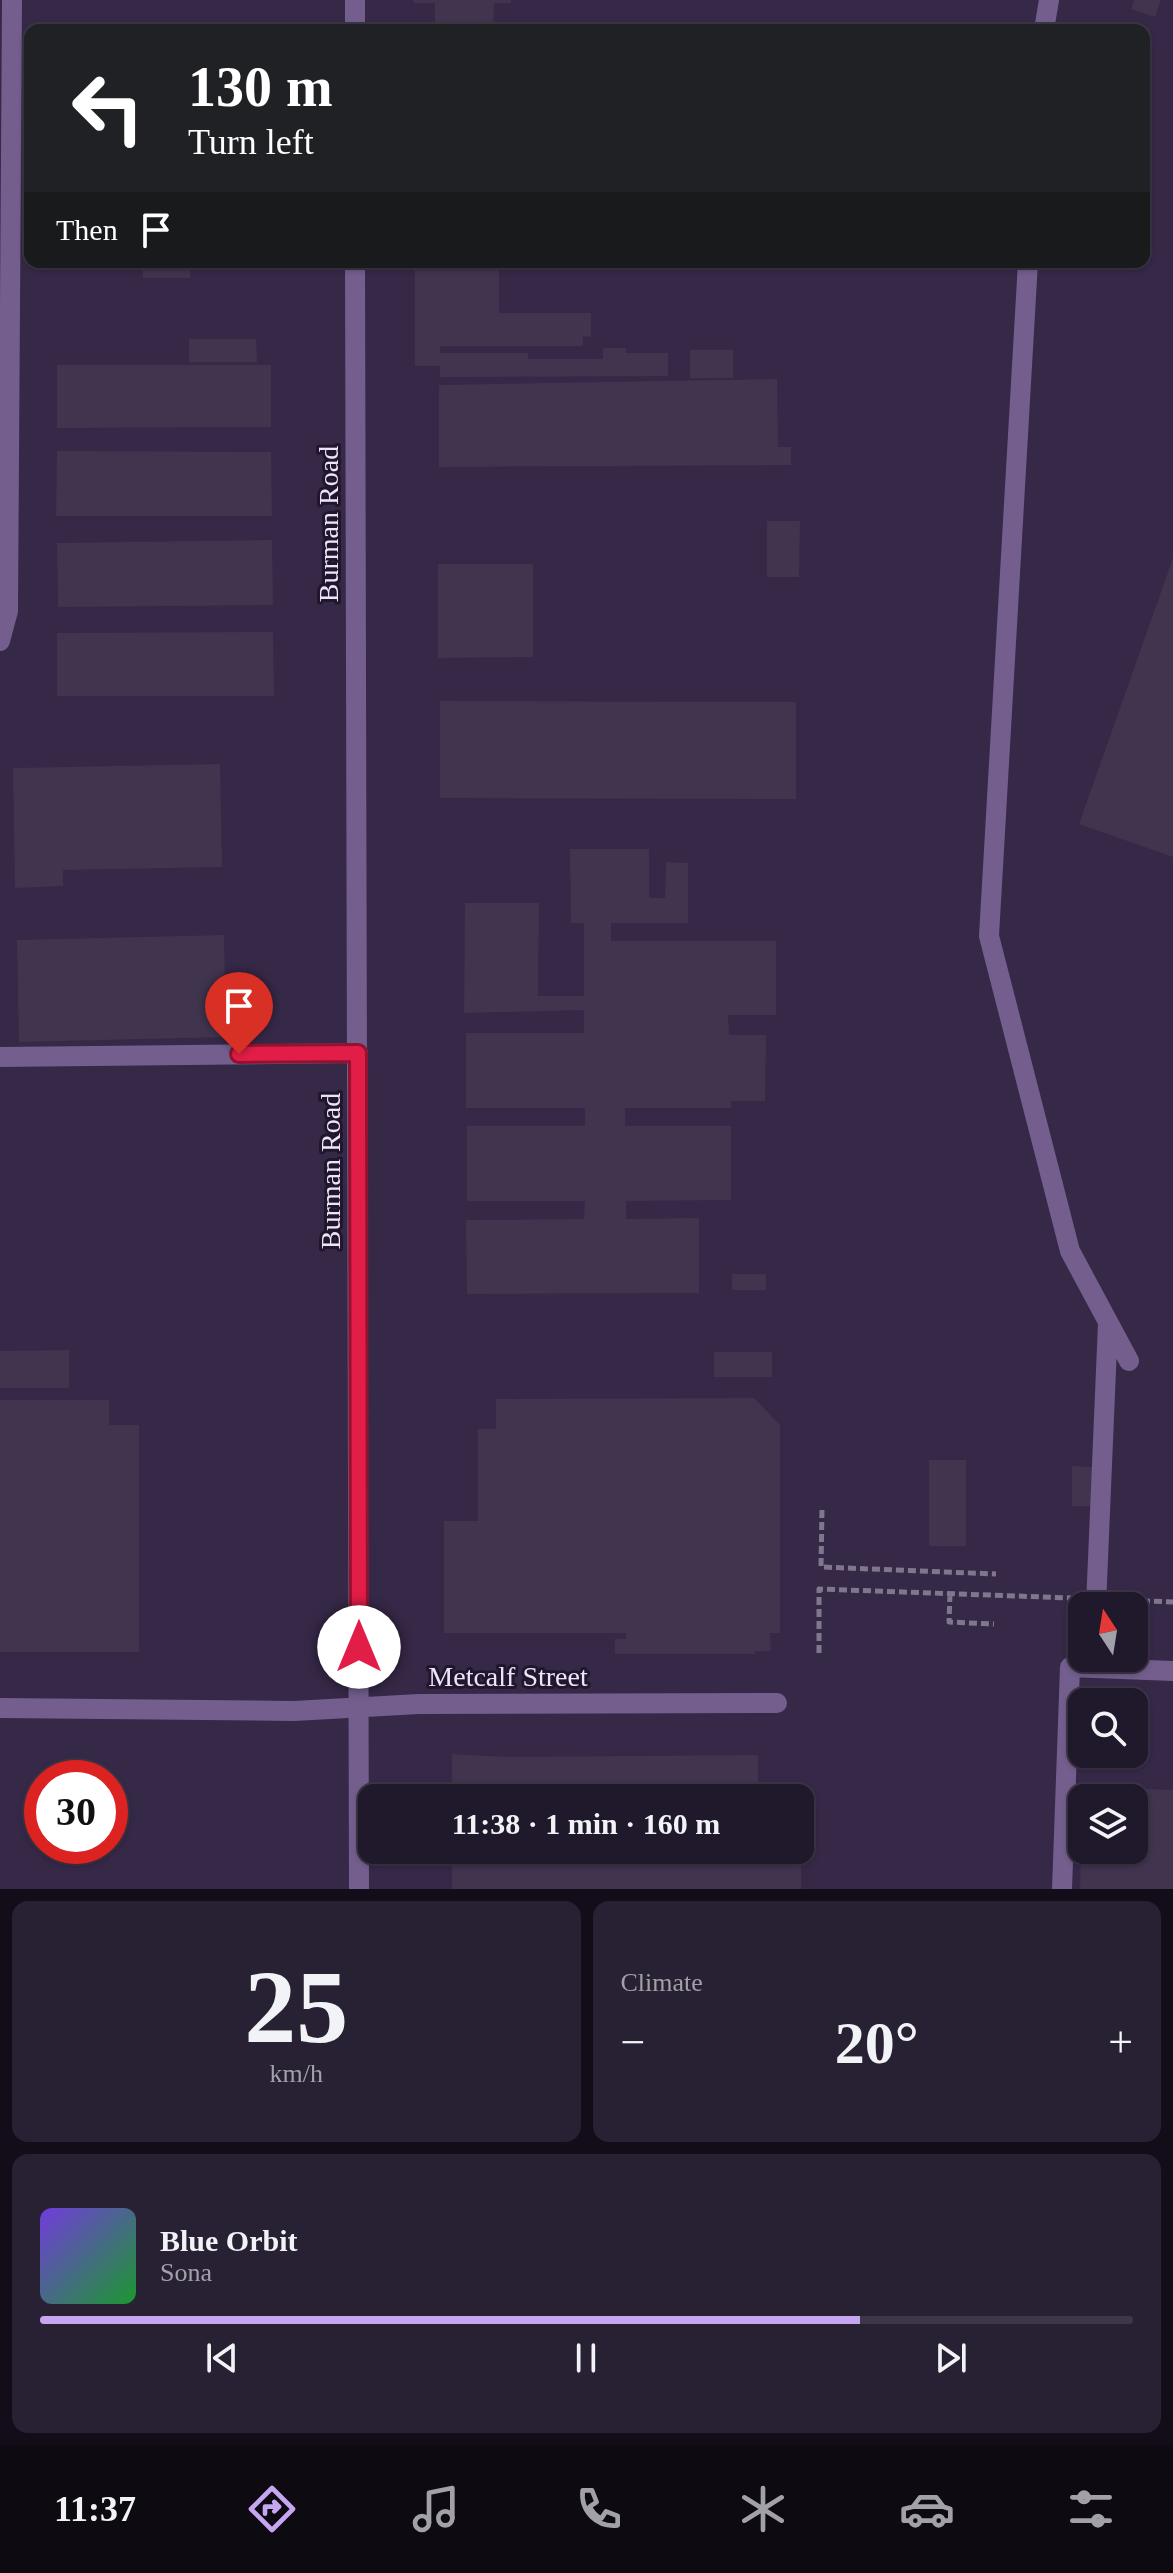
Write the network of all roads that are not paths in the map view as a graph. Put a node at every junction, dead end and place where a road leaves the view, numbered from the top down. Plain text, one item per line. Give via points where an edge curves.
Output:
1 (12, 0) edge
2 (355, 0) edge
3 (1049, 0) edge
4 (355, 24) edge
5 (1045, 24) edge
6 (355, 268) edge
7 (1028, 268) edge
8 (0, 641) edge
9 (358, 1053) junction
10 (0, 1057) edge
11 (1108, 1323) junction
12 (1129, 1361) dead end
13 (1094, 1592) edge
14 (1148, 1668) edge
15 (1173, 1671) edge
16 (1070, 1672) edge
17 (777, 1703) dead end
18 (0, 1708) edge
19 (359, 1708) junction
20 (359, 1889) edge
21 (1062, 1889) edge

1 - 8 street via 8,611
2 - 4 street
3 - 5 street
6 - 9 street, Burman Road
7 - 11 street via 989,936 1070,1251
9 - 10 street
9 - 19 street, Burman Road
11 - 12 street
11 - 13 street
14 - 15 street
16 - 21 street
17 - 19 street, Metcalf Street
18 - 19 street, Metcalf Street
19 - 20 street, Burman Road

